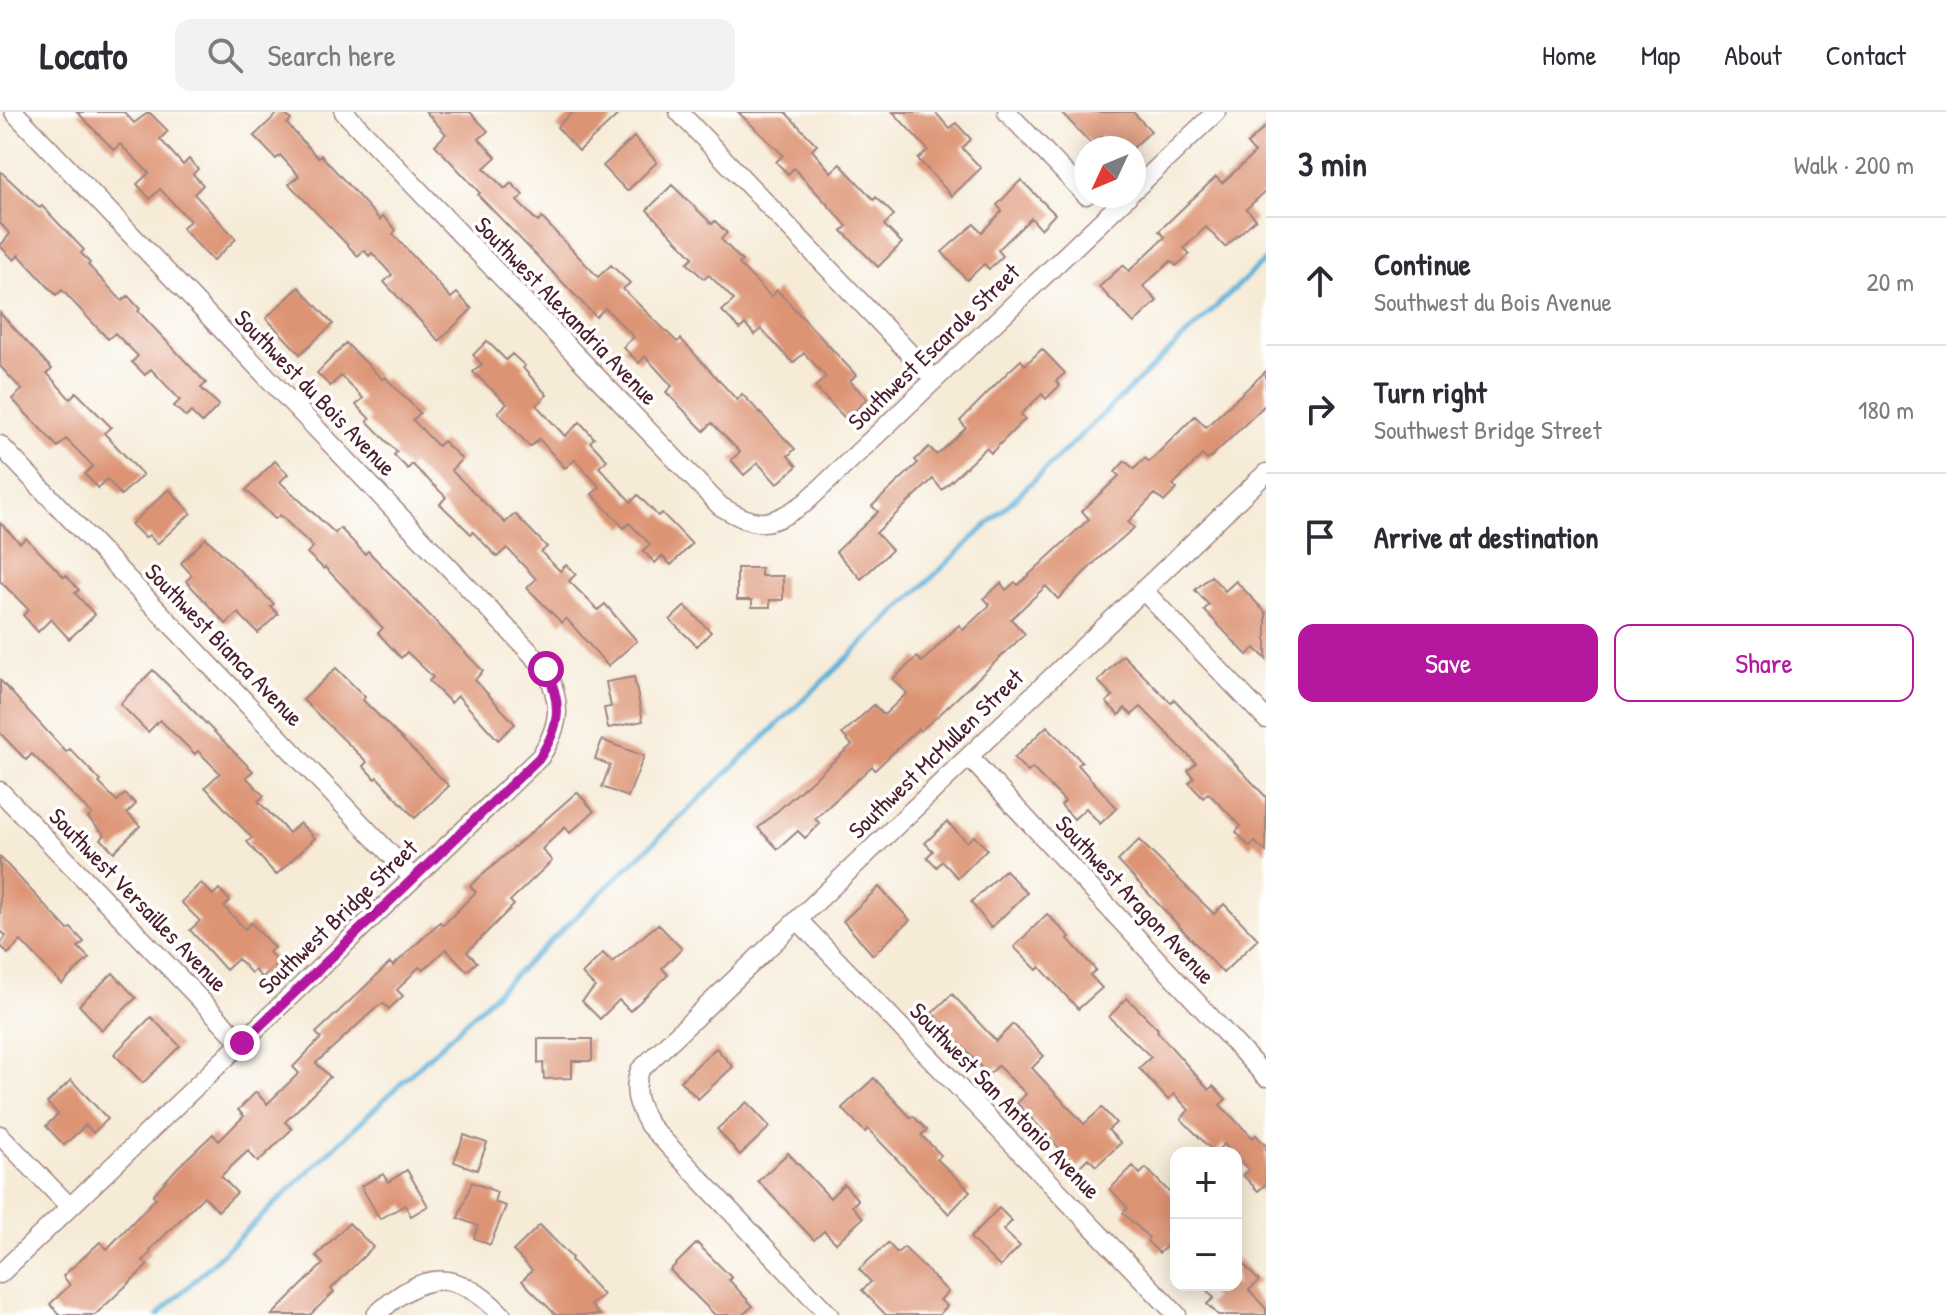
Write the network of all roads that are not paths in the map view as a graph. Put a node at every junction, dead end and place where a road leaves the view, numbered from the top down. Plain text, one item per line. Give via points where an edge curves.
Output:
1 (14, 112) edge
2 (344, 112) edge
3 (679, 112) edge
4 (1007, 112) edge
5 (1216, 112) edge
6 (1146, 179) edge
7 (1074, 182) edge
8 (1099, 208) edge
9 (1115, 208) edge
10 (1107, 216) junction
11 (934, 379) junction
12 (0, 445) edge
13 (1266, 473) edge
14 (766, 523) joint
15 (1143, 590) junction
16 (557, 718) joint
17 (1266, 719) edge
18 (969, 757) junction
19 (0, 791) edge
20 (413, 878) junction
21 (798, 920) junction
22 (242, 1043) junction
23 (1266, 1077) edge
24 (0, 1135) edge
25 (70, 1207) junction
26 (0, 1274) edge
27 (376, 1315) edge
28 (502, 1315) edge
29 (829, 1315) edge
30 (1177, 1315) edge

1 - 16 street, Southwest du Bois Avenue via 546,669 557,692
2 - 14 street, Southwest Alexandria Avenue via 720,506 743,520
3 - 11 street
4 - 7 street
5 - 6 street
8 - 10 street
9 - 10 street, Southwest Escarole Street
10 - 11 street, Southwest Escarole Street
11 - 14 street, Southwest Escarole Street via 805,503
12 - 20 street, Southwest Bianca Avenue
13 - 15 street, Southwest McMullen Street
15 - 17 street
15 - 18 street, Southwest McMullen Street
16 - 20 street, Southwest Bridge Street via 540,757
18 - 21 street, Southwest McMullen Street
18 - 23 street, Southwest Aragon Avenue
19 - 22 street, Southwest Versailles Avenue
20 - 22 street, Southwest Bridge Street
21 - 29 street, Southwest McMullen Street via 640,1070 636,1100 649,1125
21 - 30 street, Southwest San Antonio Avenue
22 - 25 street, Southwest Bridge Street
24 - 25 street
25 - 26 street, Southwest Bridge Street
27 - 28 street via 415,1284 447,1279 476,1290

